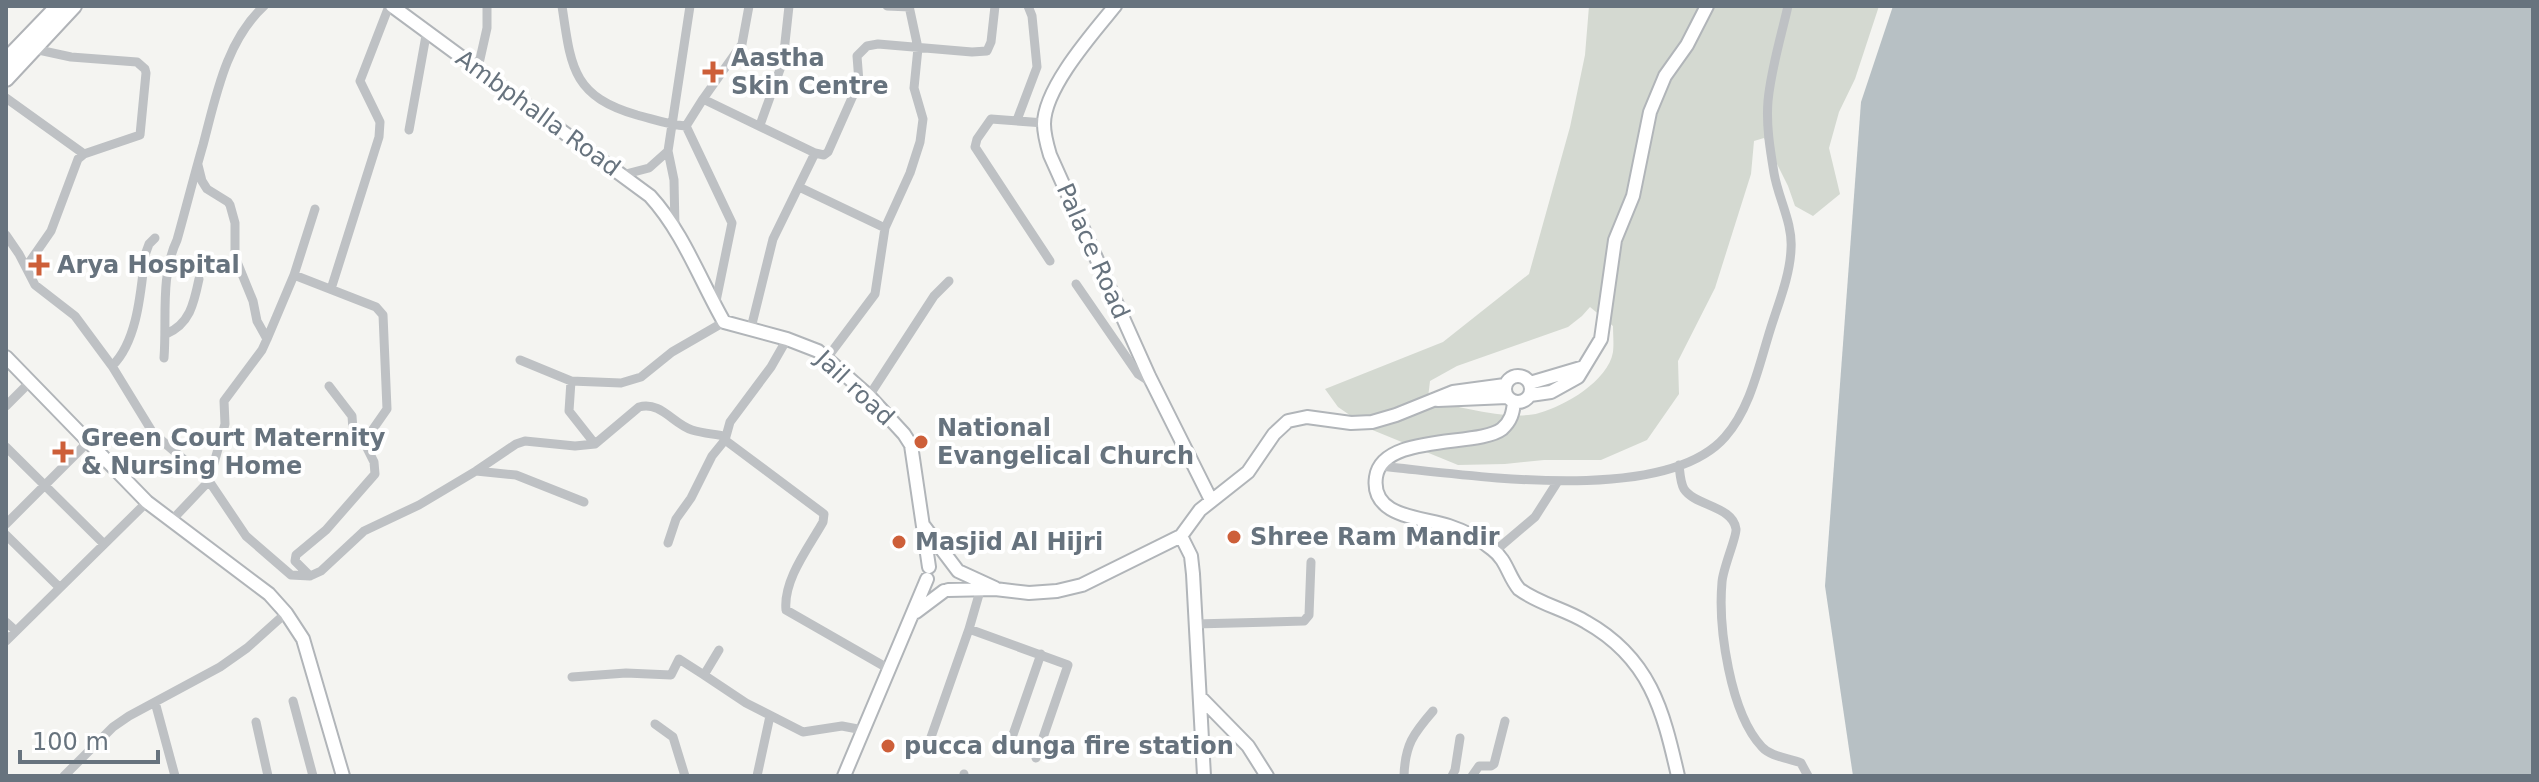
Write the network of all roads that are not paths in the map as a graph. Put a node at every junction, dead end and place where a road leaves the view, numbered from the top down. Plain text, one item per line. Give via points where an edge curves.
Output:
1 (58, 6) edge
2 (74, 6) edge
3 (264, 6) edge
4 (391, 6) edge
5 (487, 6) edge
6 (562, 6) edge
7 (690, 6) edge
8 (749, 6) edge
9 (789, 6) edge
10 (887, 6) edge
11 (910, 6) edge
12 (994, 6) edge
13 (1028, 6) edge
14 (1115, 6) edge
15 (1707, 6) edge
16 (1788, 6) edge
17 (427, 30) junction
18 (918, 48) junction
19 (34, 49) junction
20 (6, 60) edge
21 (478, 68) junction
22 (6, 79) edge
23 (6, 98) edge
24 (703, 99) junction
25 (1017, 120) junction
26 (1044, 123) junction
27 (671, 124) junction
28 (760, 125) junction
29 (686, 126) junction
30 (409, 130) dead end
31 (668, 151) junction
32 (815, 153) junction
33 (84, 154) junction
34 (198, 163) junction
35 (622, 175) junction
36 (799, 187) junction
37 (315, 209) dead end
38 (885, 228) junction
39 (675, 229) junction
40 (6, 235) edge
41 (155, 238) dead end
42 (1050, 261) dead end
43 (26, 267) junction
44 (294, 275) junction
45 (199, 279) dead end
46 (949, 281) dead end
47 (1076, 284) dead end
48 (331, 289) junction
49 (715, 306) junction
50 (724, 322) junction
51 (751, 328) junction
52 (166, 334) junction
53 (267, 339) junction
54 (787, 339) junction
55 (6, 357) edge
56 (164, 358) dead end
57 (827, 358) junction
58 (520, 360) dead end
59 (112, 366) junction
60 (571, 381) junction
61 (29, 383) junction
62 (1152, 383) junction
63 (329, 386) dead end
64 (1530, 389) junction
65 (1509, 395) junction
66 (869, 396) junction
67 (6, 406) edge
68 (725, 438) junction
69 (88, 442) junction
70 (364, 442) junction
71 (595, 444) junction
72 (6, 447) edge
73 (1679, 465) junction
74 (1379, 466) junction
75 (476, 471) junction
76 (209, 481) junction
77 (1558, 481) junction
78 (44, 486) junction
79 (1211, 500) junction
80 (147, 502) junction
81 (584, 502) dead end
82 (172, 520) junction
83 (922, 523) junction
84 (6, 524) edge
85 (6, 535) edge
86 (1181, 536) junction
87 (668, 543) dead end
88 (104, 544) junction
89 (1495, 551) junction
90 (1311, 562) dead end
91 (954, 567) junction
92 (928, 573) junction
93 (310, 576) junction
94 (59, 587) junction
95 (995, 589) junction
96 (946, 591) junction
97 (980, 591) junction
98 (286, 613) junction
99 (914, 614) junction
100 (6, 622) edge
101 (1195, 624) junction
102 (969, 629) junction
103 (16, 631) junction
104 (6, 641) edge
105 (719, 650) dead end
106 (1041, 654) junction
107 (889, 669) junction
108 (704, 675) junction
109 (572, 677) dead end
110 (1201, 698) junction
111 (293, 701) dead end
112 (155, 702) junction
113 (1433, 711) dead end
114 (770, 716) junction
115 (1505, 721) dead end
116 (256, 722) dead end
117 (655, 724) dead end
118 (863, 730) junction
119 (1460, 738) dead end
120 (930, 740) dead end
121 (1008, 749) dead end
122 (1036, 758) dead end
123 (1264, 775) edge
124 (1456, 775) edge
125 (64, 776) edge
126 (175, 776) edge
127 (268, 776) edge
128 (313, 776) edge
129 (343, 776) edge
130 (685, 776) edge
131 (757, 776) edge
132 (844, 776) edge
133 (1204, 776) edge
134 (1404, 776) edge
135 (1472, 776) edge
136 (1678, 776) edge
137 (1808, 776) edge

1 - 20 main road
2 - 19 main road
3 - 34 street via 247,24 225,68
4 - 17 main road, Ambphalla Road
4 - 48 street via 360,81 380,122 379,137
5 - 21 street
6 - 27 street via 576,73 590,93 615,108
7 - 27 street
8 - 24 street via 742,44
9 - 28 street via 783,61
10 - 11 street
11 - 18 street
12 - 18 street via 987,51
13 - 25 street via 1037,67
14 - 26 main road via 1066,71 1046,108
15 - 64 main road via 1650,112 1633,196 1615,240 1601,339 1571,382 1551,392
16 - 73 street via 1767,127 1790,233 1790,258 1759,368 1737,419 1717,445
17 - 21 main road, Ambphalla Road
17 - 30 street
18 - 32 street via 874,44 859,53 857,88 828,152
18 - 38 street via 914,88 922,131
19 - 22 main road
19 - 33 street via 126,60 145,69 140,135
21 - 35 main road, Ambphalla Road
23 - 33 street
24 - 28 street
24 - 29 street
25 - 26 street
25 - 42 street via 991,119 975,147
26 - 62 main road, Palace Road via 1050,155
27 - 29 street
27 - 31 street
28 - 32 street
29 - 49 street via 732,223
31 - 35 street via 649,168
31 - 39 street
32 - 36 street
33 - 43 street via 74,165 51,231
34 - 52 street via 170,257
34 - 53 street via 207,189 230,205 235,257
35 - 39 main road, Ambphalla Road via 650,196
36 - 38 street
36 - 51 street via 773,239
37 - 44 street
38 - 57 street via 875,294
39 - 49 main road
40 - 43 street
41 - 59 street via 147,249 132,335
43 - 59 street via 35,285 75,316
44 - 48 street
44 - 53 street
45 - 52 street via 189,315
46 - 66 street
47 - 62 street via 1138,374
48 - 70 street via 376,307 383,315 388,402
49 - 50 main road
50 - 51 main road, Jail road
50 - 60 street via 636,379 612,384
51 - 54 main road, Jail road
52 - 56 street
53 - 76 street via 224,401 225,424
54 - 57 main road, Jail road
54 - 68 street via 730,422
55 - 61 main road
57 - 66 main road, Jail road
58 - 60 street
59 - 76 street via 153,433
60 - 71 street via 569,411
61 - 67 street
61 - 69 main road
62 - 79 main road, Palace Road
63 - 70 street
64 - 65 main road via 1523,402
64 - 65 main road via 1526,379 1514,377
65 - 74 main road via 1513,414 1498,432 1429,443
65 - 79 main road via 1453,392 1372,422 1307,417 1288,421 1248,472
66 - 83 main road, Jail road via 911,445
68 - 71 street via 692,430 645,405
68 - 87 street via 676,519
68 - 107 street via 824,514 797,568 786,610
69 - 78 street
69 - 80 main road
70 - 93 street via 375,474 326,530 296,555 295,561
71 - 75 street via 520,442
72 - 78 street
73 - 77 street via 1641,477
73 - 137 street via 1683,488 1736,526 1721,606 1737,702 1761,747 1799,761
74 - 77 street
74 - 89 main road via 1375,486 1386,507 1451,526
75 - 81 street via 516,475
75 - 93 street via 364,531
76 - 82 street
76 - 93 street via 258,549 291,575
77 - 89 street via 1535,517
78 - 84 street
78 - 88 street
79 - 86 main road
80 - 82 main road
80 - 88 street
82 - 98 main road
83 - 91 main road
83 - 92 main road, Jail road
85 - 94 street
86 - 95 main road via 1082,585 1029,593
86 - 101 main road via 1191,556
88 - 94 street
89 - 136 main road via 1519,589 1599,629 1644,675 1663,713
90 - 101 street via 1309,615 1304,621
91 - 92 main road via 937,561
91 - 95 main road
91 - 96 main road via 958,580
92 - 96 main road via 931,587
92 - 99 main road
94 - 103 street
95 - 97 main road
96 - 97 main road
96 - 99 main road
97 - 102 street
98 - 112 street via 220,667
98 - 129 main road via 303,639
99 - 107 main road
100 - 103 street
101 - 110 main road
102 - 106 street
102 - 120 street
103 - 104 street
105 - 108 street
106 - 121 street
106 - 122 street via 1068,668
107 - 118 main road
108 - 109 street via 679,659 671,675
108 - 114 street
110 - 123 main road via 1248,746
110 - 133 main road
111 - 128 street
112 - 125 street via 113,727
112 - 126 street
113 - 134 street via 1408,745
114 - 118 street via 803,732 842,726
114 - 131 street
115 - 135 street via 1494,764 1479,766
116 - 127 street
117 - 130 street via 673,737
118 - 132 main road
119 - 124 street

